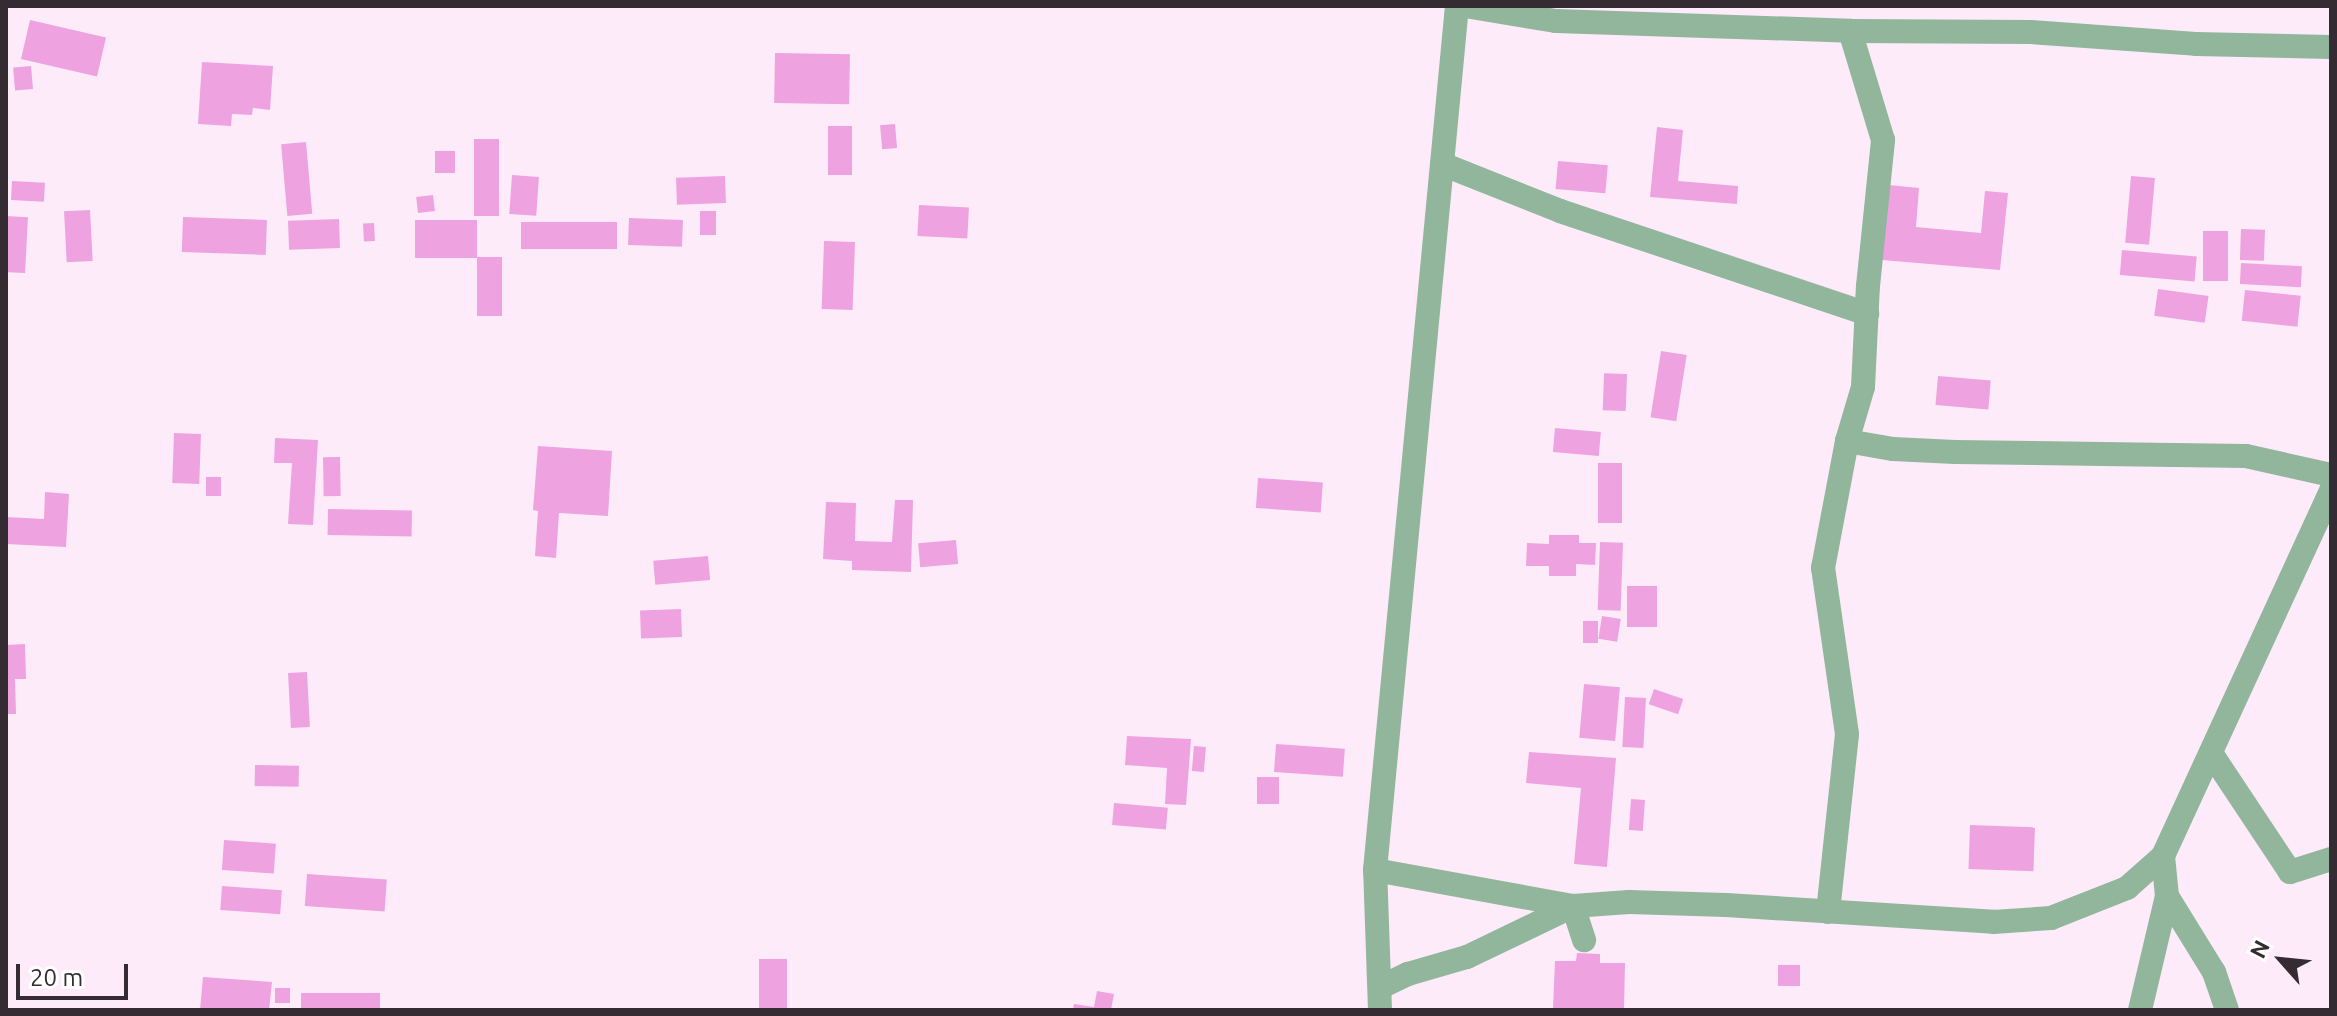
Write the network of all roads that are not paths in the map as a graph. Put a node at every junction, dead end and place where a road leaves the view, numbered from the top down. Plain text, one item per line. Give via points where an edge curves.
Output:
1 (1457, 6) edge
2 (1465, 6) edge
3 (1850, 31) junction
4 (2331, 47) edge
5 (1442, 164) junction
6 (1867, 314) junction
7 (1847, 441) junction
8 (2331, 475) edge
9 (2331, 490) edge
10 (2211, 753) junction
11 (2163, 856) junction
12 (2331, 859) edge
13 (1375, 870) junction
14 (2167, 896) junction
15 (1573, 906) junction
16 (1828, 912) junction
17 (1584, 940) dead end
18 (1381, 999) edge
19 (2140, 1010) edge
20 (2227, 1010) edge

1 - 5 street
2 - 3 street via 1556,21
3 - 4 street via 2030,32
3 - 6 street via 1883,140
5 - 6 street via 1560,211
5 - 13 street
6 - 7 street via 1863,387
7 - 8 street via 1955,452 2246,456
7 - 16 street via 1823,568 1847,734
9 - 10 street
10 - 11 street
10 - 12 street via 2290,872
11 - 14 street
11 - 16 street via 2127,888 2051,918 1993,922
13 - 15 street
13 - 18 street
14 - 19 street
14 - 20 street via 2214,972
15 - 16 street via 1629,902
15 - 17 street
15 - 18 street via 1467,957 1408,974

